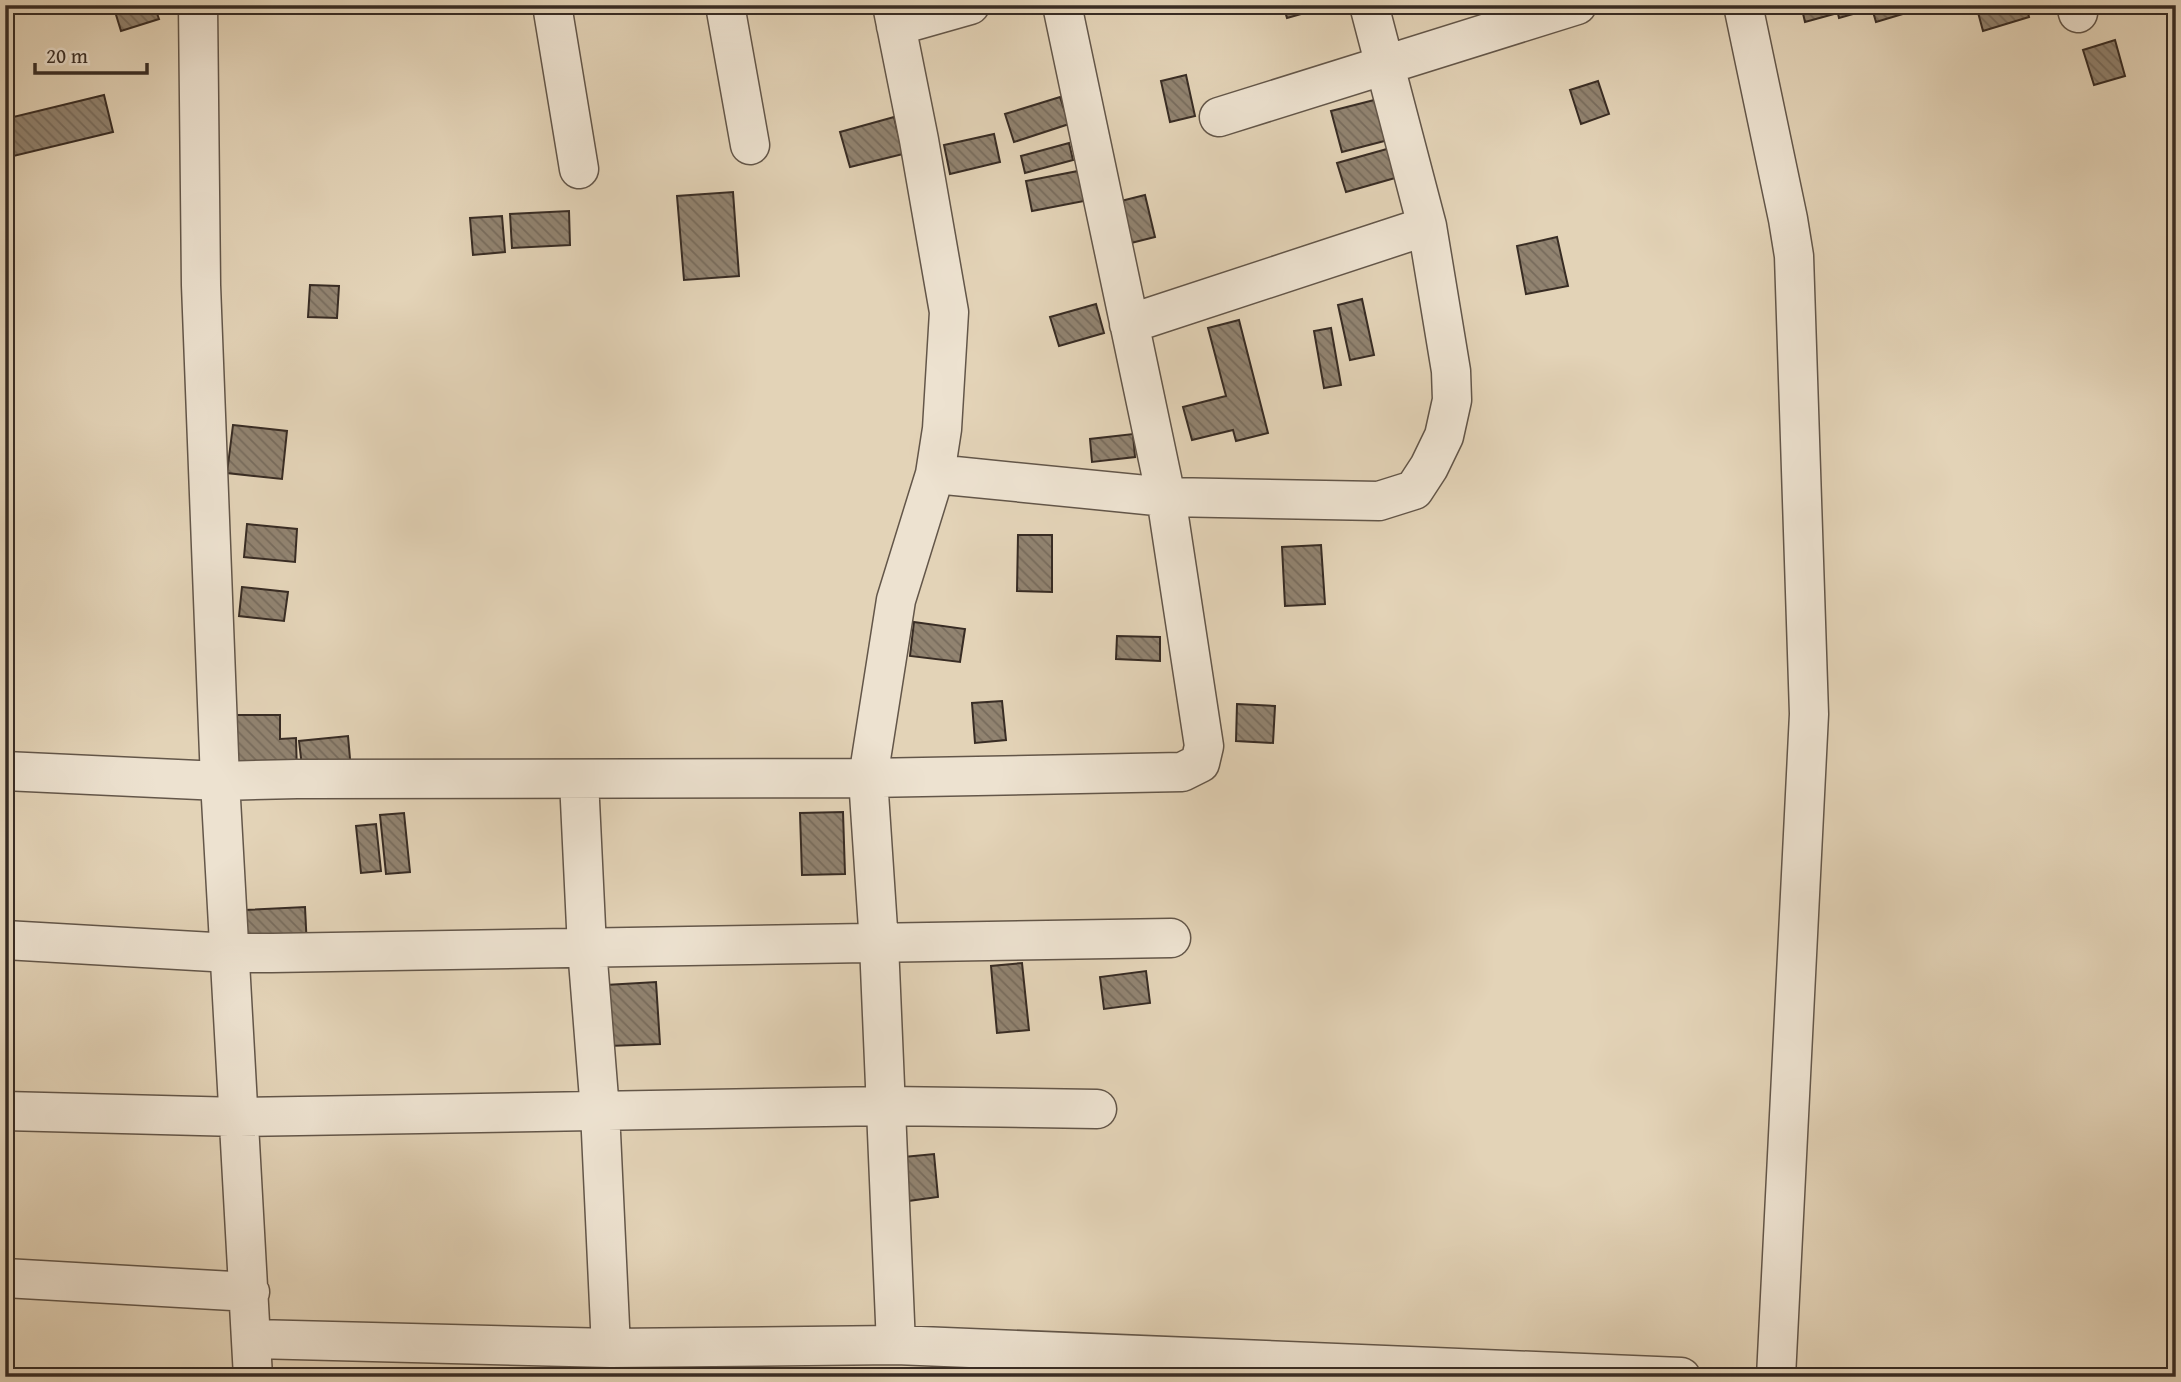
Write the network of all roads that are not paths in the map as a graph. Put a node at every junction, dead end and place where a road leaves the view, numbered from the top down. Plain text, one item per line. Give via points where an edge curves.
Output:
1 (198, 5) edge
2 (552, 5) edge
3 (725, 5) edge
4 (970, 5) edge
5 (1062, 5) edge
6 (1369, 5) edge
7 (1577, 5) edge
8 (1743, 5) edge
9 (894, 16) edge
10 (1384, 66) junction
11 (1219, 117) dead end
12 (750, 145) dead end
13 (579, 169) dead end
14 (1427, 226) junction
15 (1129, 324) junction
16 (935, 474) junction
17 (1166, 497) junction
18 (5, 771) edge
19 (868, 778) junction
20 (579, 779) junction
21 (220, 781) junction
22 (1171, 938) dead end
23 (5, 940) edge
24 (879, 944) junction
25 (587, 948) junction
26 (230, 953) junction
27 (887, 1106) junction
28 (1097, 1109) dead end
29 (5, 1111) edge
30 (600, 1111) junction
31 (239, 1117) junction
32 (5, 1278) edge
33 (250, 1292) junction
34 (252, 1339) junction
35 (896, 1345) junction
36 (611, 1349) junction
37 (1661, 1376) edge
38 (253, 1377) edge
39 (1681, 1377) edge
40 (1776, 1377) edge

1 - 21 street via 201,285
2 - 13 street
3 - 12 street
4 - 9 street
5 - 15 street
6 - 10 street
7 - 10 street
8 - 40 street via 1794,256 1809,682
9 - 16 street via 948,296 942,429
10 - 11 street
10 - 14 street
14 - 15 street
14 - 17 street via 1452,400 1444,436 1414,490 1379,501
15 - 17 street
16 - 17 street
16 - 19 street via 896,600
17 - 19 street via 1205,746 1200,763 1182,772
18 - 21 street
19 - 20 street
19 - 24 street
20 - 21 street
20 - 25 street
21 - 26 street
22 - 24 street
23 - 26 street
24 - 25 street
24 - 27 street
25 - 26 street
25 - 30 street
26 - 31 street
27 - 28 street
27 - 30 street
27 - 35 street
29 - 31 street
30 - 31 street
30 - 36 street
31 - 33 street
32 - 33 street
33 - 34 street
34 - 36 street
34 - 38 street
35 - 36 street
35 - 37 street
37 - 39 street

